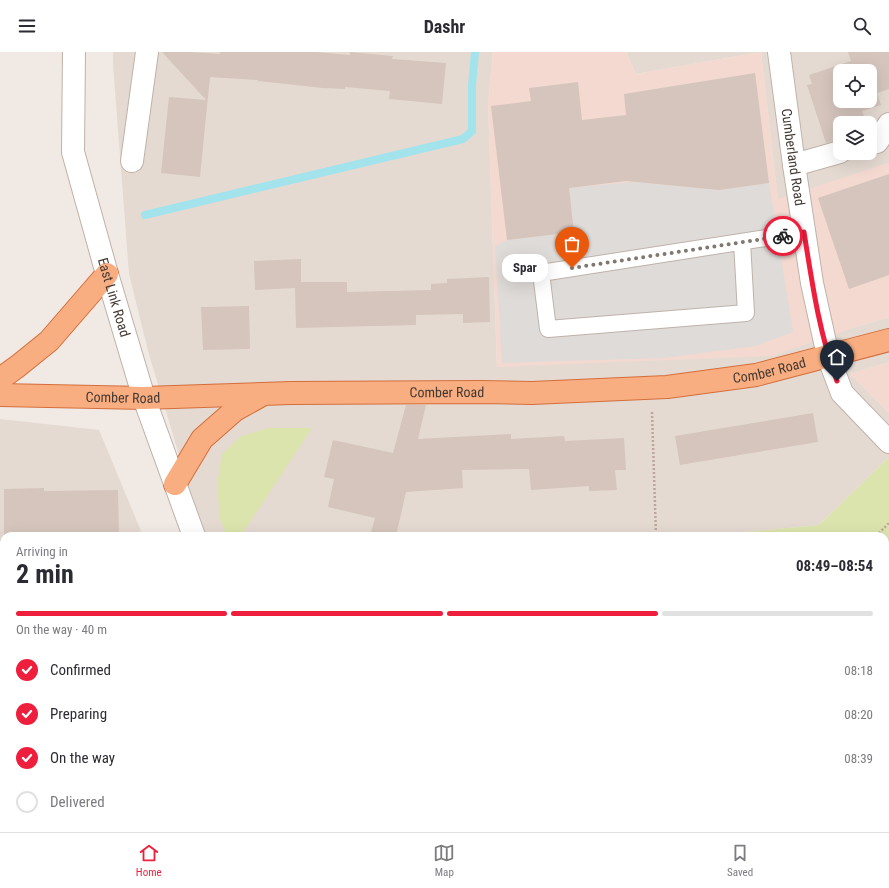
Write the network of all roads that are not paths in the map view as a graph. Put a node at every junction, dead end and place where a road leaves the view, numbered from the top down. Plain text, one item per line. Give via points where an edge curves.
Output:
1 (74, 52) edge
2 (147, 52) edge
3 (780, 52) edge
4 (889, 124) edge
5 (877, 142) edge
6 (833, 154) edge
7 (132, 161) dead end
8 (794, 165) junction
9 (804, 232) junction
10 (742, 242) junction
11 (107, 274) junction
12 (889, 340) edge
13 (828, 356) junction
14 (0, 379) edge
15 (265, 394) junction
16 (0, 395) edge
17 (144, 398) junction
18 (889, 442) edge
19 (175, 484) junction
20 (193, 532) edge

1 - 11 street, East Link Road via 73,152
2 - 7 street
3 - 8 street, Cumberland Road
4 - 5 street
6 - 8 street
8 - 9 street, Cumberland Road
9 - 10 lane
9 - 13 street, Cumberland Road
10 - 10 lane via 746,313 548,329 541,273
11 - 14 highway via 49,341
11 - 17 street, East Link Road
12 - 13 highway, Comber Road
13 - 15 highway, Comber Road via 756,375 667,387 532,393
13 - 18 street, Cumberland Road via 842,393
15 - 17 highway, Comber Road
15 - 19 highway via 235,410 202,439
16 - 17 highway, Comber Road
17 - 19 street, East Link Road
19 - 20 street, East Link Road

